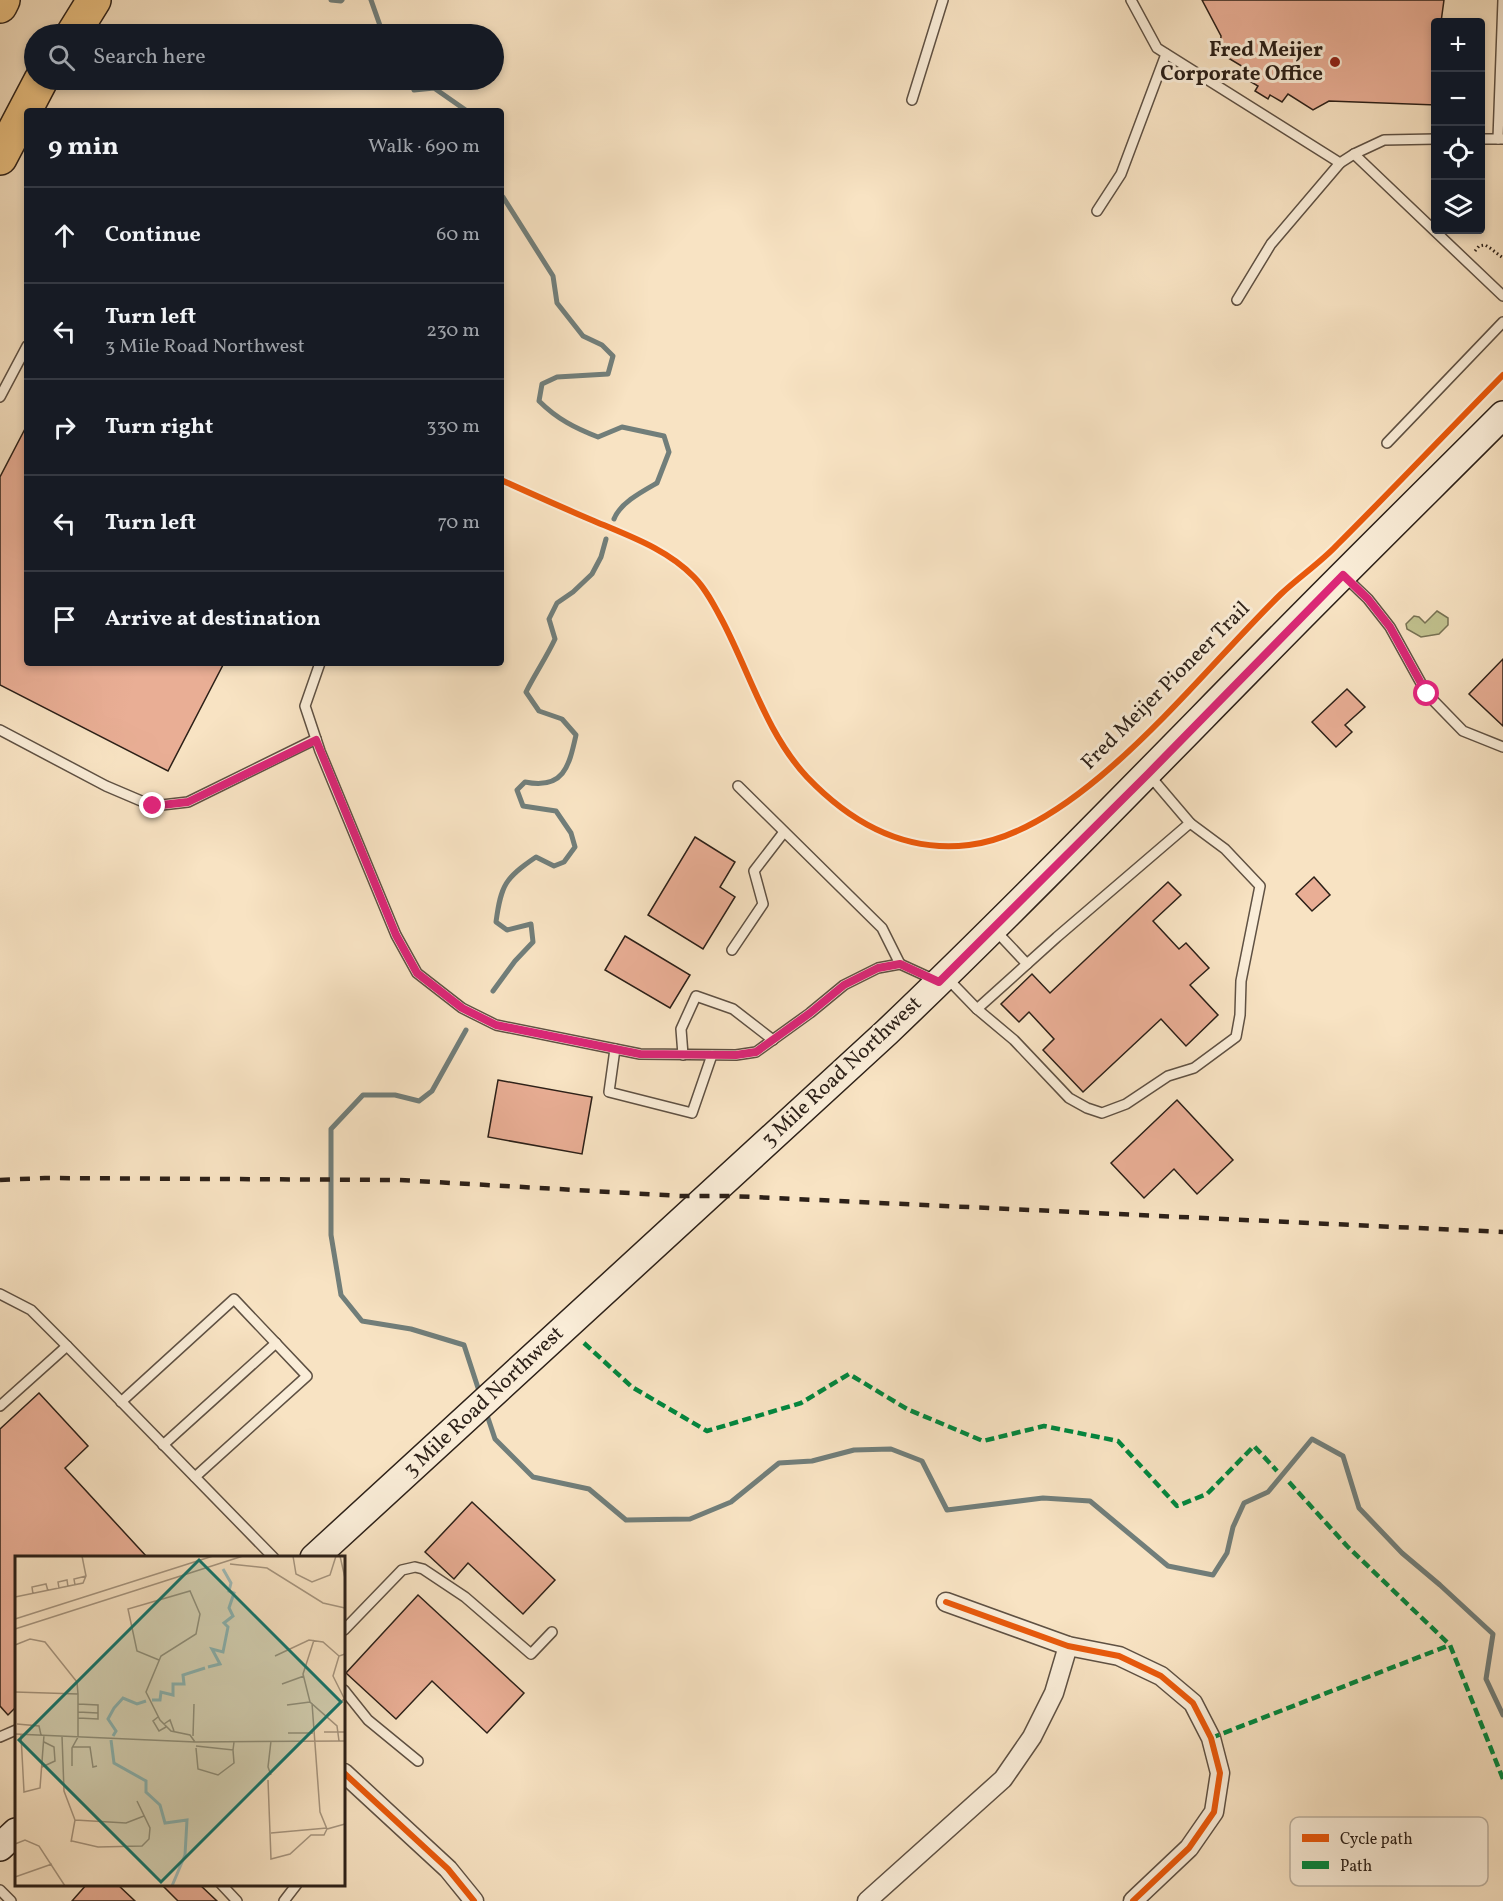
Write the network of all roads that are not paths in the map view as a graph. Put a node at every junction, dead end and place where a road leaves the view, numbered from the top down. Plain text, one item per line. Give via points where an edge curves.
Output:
1 (3, 0) edge
2 (81, 0) edge
3 (94, 0) edge
4 (943, 0) edge
5 (1131, 0) edge
6 (1503, 0) edge
7 (0, 6) edge
8 (69, 24) edge
9 (79, 24) edge
10 (1166, 54) junction
11 (35, 90) edge
12 (39, 90) edge
13 (912, 100) dead end
14 (26, 108) edge
15 (28, 108) edge
16 (24, 111) edge
17 (24, 115) edge
18 (1431, 139) edge
19 (1500, 139) edge
20 (7, 144) edge
21 (1354, 154) junction
22 (1340, 163) junction
23 (1097, 211) dead end
24 (1503, 296) edge
25 (1237, 300) dead end
26 (1503, 322) edge
27 (24, 352) edge
28 (0, 397) edge
29 (1503, 415) edge
30 (1387, 443) dead end
31 (1343, 575) junction
32 (319, 666) edge
33 (0, 730) edge
34 (316, 740) junction
35 (1503, 747) edge
36 (1148, 774) junction
37 (738, 786) dead end
38 (1190, 823) junction
39 (784, 832) junction
40 (993, 928) junction
41 (732, 950) dead end
42 (900, 964) junction
43 (1027, 964) junction
44 (942, 979) junction
45 (977, 1009) junction
46 (773, 1040) junction
47 (615, 1049) junction
48 (683, 1054) junction
49 (712, 1055) junction
50 (0, 1294) edge
51 (276, 1343) junction
52 (67, 1346) junction
53 (120, 1402) junction
54 (0, 1406) edge
55 (163, 1445) junction
56 (195, 1477) junction
57 (273, 1556) edge
58 (315, 1556) edge
59 (946, 1602) dead end
60 (345, 1629) edge
61 (552, 1632) dead end
62 (1068, 1646) junction
63 (345, 1691) edge
64 (15, 1730) edge
65 (0, 1737) edge
66 (418, 1761) dead end
67 (345, 1774) edge
68 (15, 1833) edge
69 (0, 1847) edge
70 (223, 1886) edge
71 (295, 1886) edge
72 (0, 1890) edge
73 (11, 1901) edge
74 (237, 1901) edge
75 (284, 1901) edge
76 (474, 1901) edge
77 (867, 1901) edge
78 (1133, 1901) edge

1 - 7 highway
2 - 8 highway
3 - 9 highway
4 - 13 lane
5 - 10 lane via 1157,48
6 - 19 lane
10 - 22 lane
10 - 23 lane via 1121,174
11 - 14 highway
12 - 15 highway
16 - 20 highway
17 - 20 highway
18 - 21 lane via 1384,140
21 - 22 lane
21 - 24 lane
22 - 25 lane via 1271,243
26 - 30 lane
27 - 28 lane
29 - 31 main road, 3 Mile Road Northwest
31 - 35 lane via 1390,627 1427,694 1463,731
31 - 36 main road, 3 Mile Road Northwest
32 - 34 lane via 305,706
33 - 34 lane via 153,806 188,802
34 - 47 lane via 396,935 417,973 462,1008 496,1025
36 - 38 lane
36 - 40 main road, 3 Mile Road Northwest
37 - 39 lane
38 - 43 lane
38 - 45 lane via 1226,849 1260,886 1241,981 1236,1037 1194,1068 1168,1076 1125,1104 1102,1113 1069,1098 1014,1040
39 - 41 lane via 754,871 763,904
39 - 42 lane via 882,928
40 - 43 lane
40 - 44 main road, 3 Mile Road Northwest
42 - 44 lane
42 - 46 lane via 878,968 844,985
43 - 45 lane
44 - 45 lane
44 - 58 main road, 3 Mile Road Northwest
46 - 48 lane via 733,1009 696,996 681,1029
46 - 49 lane via 756,1052
47 - 48 lane via 640,1054
47 - 49 lane via 609,1092 692,1113
48 - 49 lane
50 - 52 lane via 31,1311
51 - 53 lane via 234,1299
51 - 55 lane
51 - 56 lane via 307,1376
52 - 53 lane
52 - 54 lane
53 - 55 lane
55 - 56 lane
56 - 57 lane
59 - 62 street
60 - 61 lane via 402,1570 415,1567 465,1597 531,1654
62 - 77 street via 1054,1693 1032,1737 1003,1779
62 - 78 street via 1119,1656 1161,1676 1193,1703 1211,1738 1221,1773 1214,1812 1189,1848
63 - 66 lane via 368,1720
64 - 65 lane
67 - 76 street via 448,1869
68 - 69 main road
70 - 74 lane
71 - 75 lane
72 - 73 lane

